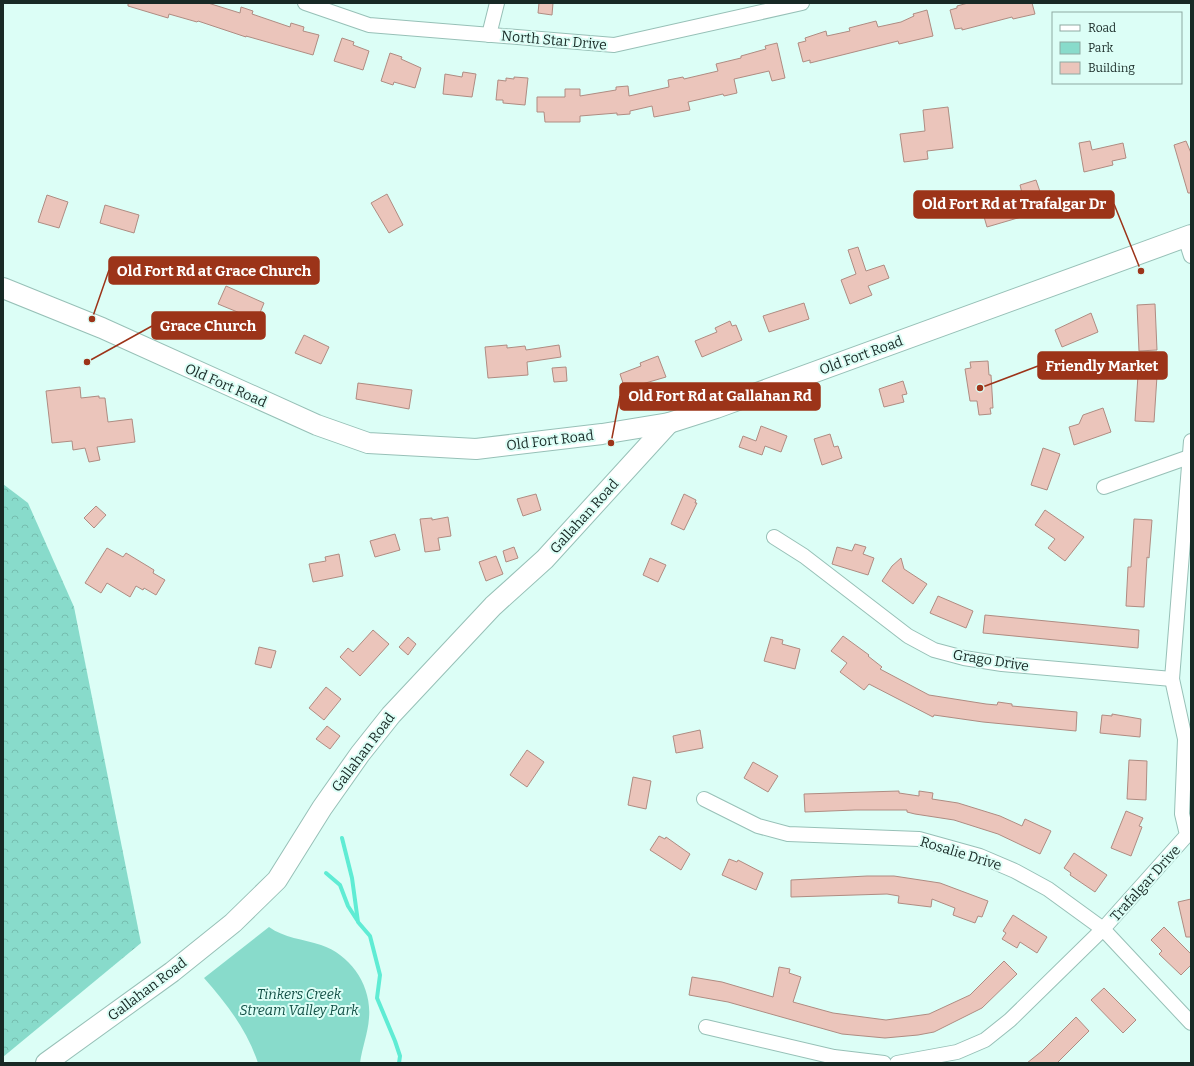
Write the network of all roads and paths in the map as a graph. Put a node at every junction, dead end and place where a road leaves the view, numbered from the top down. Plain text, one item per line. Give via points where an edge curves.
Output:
1 (305, 3) edge
2 (497, 3) edge
3 (802, 3) edge
4 (489, 35) junction
5 (1188, 236) edge
6 (1191, 256) edge
7 (3, 288) edge
8 (669, 423) junction
9 (1191, 442) edge
10 (1189, 457) junction
11 (1104, 487) dead end
12 (774, 537) dead end
13 (1172, 679) junction
14 (704, 798) dead end
15 (1189, 836) edge
16 (1103, 929) junction
17 (1191, 1023) edge
18 (706, 1027) dead end
19 (46, 1063) edge
20 (884, 1063) edge
21 (897, 1063) edge

1 - 4 street, North Star Drive via 369,25
2 - 4 street
3 - 4 street, North Star Drive via 614,45
5 - 6 street
5 - 8 main road, Old Fort Road
7 - 8 main road, Old Fort Road via 102,328 317,425 368,443 476,450
8 - 19 main road, Gallahan Road via 545,559 493,606 391,715 326,802 277,880 233,923 172,972
9 - 10 street, Trafalgar Drive
10 - 11 street
10 - 13 street, Trafalgar Drive
12 - 13 street, Grago Drive via 804,556 908,636 934,650 1002,664
13 - 15 street, Trafalgar Drive via 1185,739 1182,814
14 - 16 street, Rosalie Drive via 758,826 788,834 918,839 980,856 1048,888
15 - 16 street, Trafalgar Drive
16 - 17 street, Rosalie Drive
16 - 21 street, Trafalgar Drive via 1010,1020 985,1040 957,1052
18 - 20 street via 834,1057

